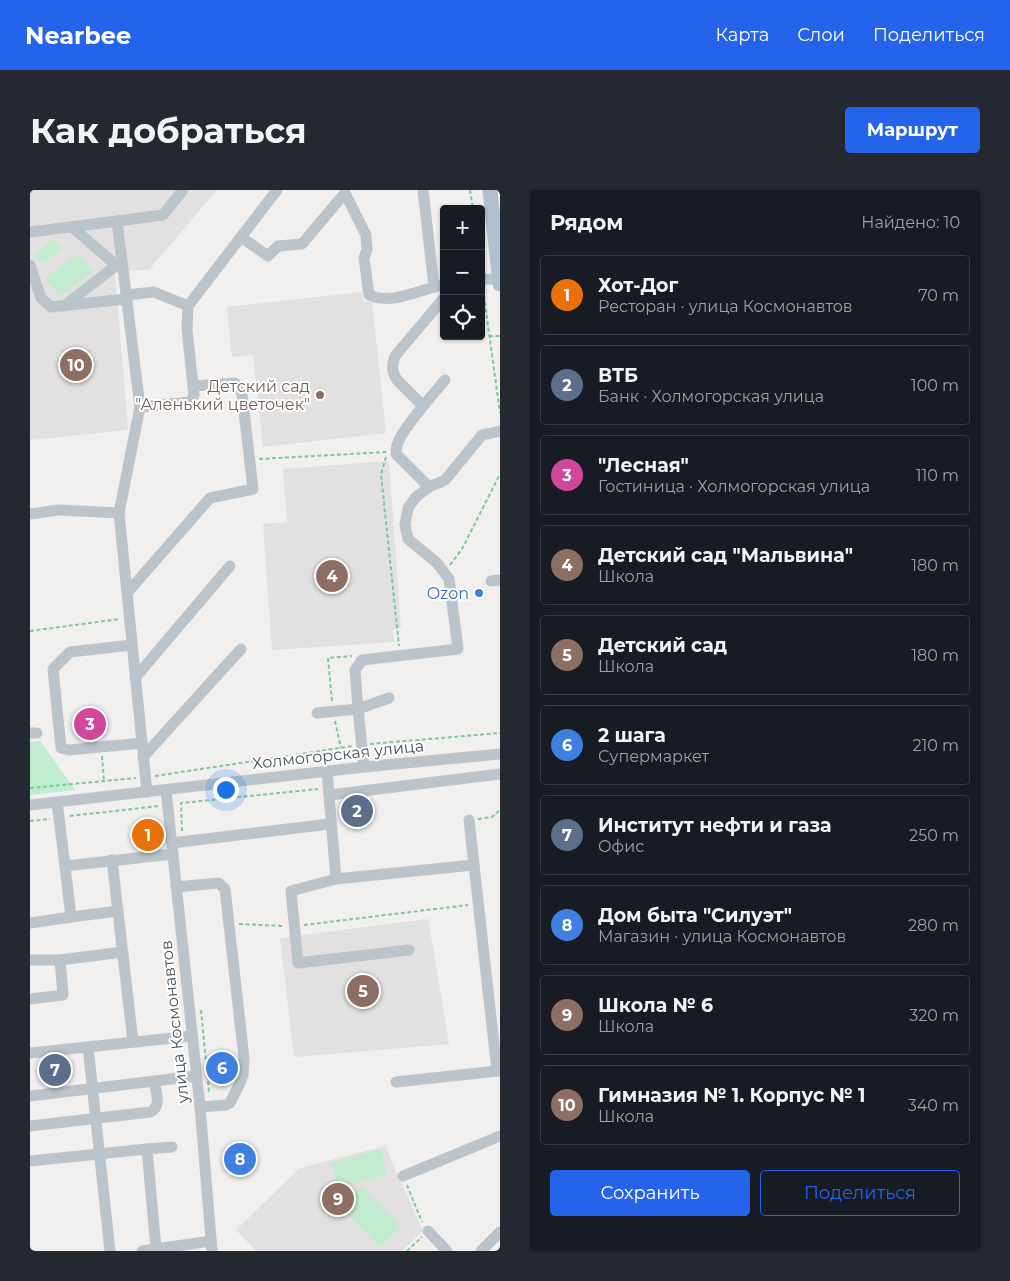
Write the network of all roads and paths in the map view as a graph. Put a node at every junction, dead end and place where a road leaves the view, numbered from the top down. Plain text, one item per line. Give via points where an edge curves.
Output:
1 (182, 190) edge
2 (277, 190) edge
3 (423, 190) edge
4 (470, 190) edge
5 (490, 190) edge
6 (472, 205) edge
7 (117, 221) junction
8 (72, 227) junction
9 (30, 232) edge
10 (241, 237) junction
11 (119, 263) junction
12 (30, 265) edge
13 (499, 279) edge
14 (485, 283) edge
15 (500, 284) edge
16 (439, 286) edge
17 (483, 295) edge
18 (126, 297) junction
19 (440, 303) edge
20 (63, 306) junction
21 (188, 306) junction
22 (489, 336) junction
23 (500, 336) edge
24 (445, 380) dead end
25 (193, 386) junction
26 (423, 406) junction
27 (140, 407) junction
28 (500, 413) edge
29 (500, 431) edge
30 (249, 460) junction
31 (500, 474) edge
32 (429, 487) junction
33 (119, 513) junction
34 (30, 514) edge
35 (230, 566) dead end
36 (445, 573) junction
37 (127, 593) junction
38 (130, 618) junction
39 (30, 630) edge
40 (132, 645) junction
41 (241, 649) dead end
42 (400, 656) junction
43 (362, 660) junction
44 (136, 678) junction
45 (389, 698) dead end
46 (358, 709) junction
47 (333, 712) junction
48 (317, 713) dead end
49 (500, 733) edge
50 (142, 743) junction
51 (362, 745) junction
52 (100, 747) junction
53 (340, 748) junction
54 (500, 754) edge
55 (143, 757) junction
56 (364, 767) junction
57 (327, 772) junction
58 (500, 774) edge
59 (145, 778) junction
60 (104, 781) junction
61 (30, 788) edge
62 (166, 790) junction
63 (147, 792) junction
64 (330, 795) junction
65 (57, 802) junction
66 (30, 805) edge
67 (159, 806) dead end
68 (500, 810) edge
69 (59, 818) junction
70 (469, 820) joint
71 (30, 821) edge
72 (330, 824) junction
73 (176, 846) junction
74 (112, 860) junction
75 (474, 865) junction
76 (64, 866) junction
77 (336, 879) junction
78 (176, 887) junction
79 (478, 904) junction
80 (118, 910) junction
81 (71, 917) junction
82 (30, 922) edge
83 (229, 923) junction
84 (295, 927) junction
85 (409, 950) dead end
86 (123, 952) junction
87 (30, 960) edge
88 (60, 960) junction
89 (30, 999) edge
90 (200, 1009) dead end
91 (192, 1036) junction
92 (134, 1042) junction
93 (88, 1047) junction
94 (30, 1053) edge
95 (499, 1071) edge
96 (196, 1076) junction
97 (154, 1081) junction
98 (396, 1082) dead end
99 (92, 1088) junction
100 (30, 1096) edge
101 (205, 1106) junction
102 (96, 1118) junction
103 (30, 1126) edge
104 (500, 1136) edge
105 (172, 1147) dead end
106 (146, 1149) junction
107 (100, 1153) junction
108 (30, 1161) edge
109 (403, 1176) joint
110 (428, 1231) junction
111 (500, 1232) edge
112 (212, 1246) edge
113 (156, 1249) junction
114 (110, 1251) edge
115 (142, 1251) edge
116 (408, 1251) edge
117 (447, 1251) edge
118 (481, 1251) edge

1 - 7 street via 163,215
2 - 10 street
3 - 16 street
4 - 6 path
5 - 13 main road
7 - 8 street
7 - 11 street
8 - 9 street
8 - 11 street
10 - 16 street via 268,256 278,246 302,244 345,193 366,235 364,258 369,295 374,298 400,297
10 - 21 street
11 - 18 street
11 - 20 street
12 - 20 street via 41,298 51,307
13 - 14 street
13 - 15 main road
17 - 22 path
18 - 20 street
18 - 21 street via 154,292
18 - 27 street
19 - 26 street via 395,356 392,365 397,380
21 - 25 street via 186,329
22 - 23 path
22 - 28 path
24 - 26 street
25 - 27 street via 194,395 190,402
25 - 30 street via 235,383 242,394
26 - 32 street via 398,441 396,454
27 - 33 street
29 - 32 street via 482,435 445,480
30 - 37 street via 253,489 210,498
30 - 42 path via 388,452 382,474
31 - 36 path via 462,549
32 - 36 street via 408,508 405,525 408,539
33 - 34 street via 58,510
33 - 37 street
35 - 44 street
36 - 42 street via 449,579 458,649
37 - 38 street
38 - 39 path
38 - 40 street
40 - 44 street
40 - 52 street via 70,652 53,669 61,748
41 - 55 street
42 - 43 street
43 - 46 street via 355,670
43 - 47 path via 350,655 328,658
44 - 50 street
45 - 46 street
46 - 47 street
46 - 51 street
47 - 48 street
47 - 53 path
49 - 51 path
50 - 52 street
50 - 55 street
51 - 53 path
51 - 56 street
52 - 60 path
53 - 59 path
54 - 56 street, Холмогорская улица
55 - 59 street
56 - 57 street, Холмогорская улица
57 - 62 street, Холмогорская улица
57 - 64 street
58 - 64 street
59 - 60 path
59 - 63 street
60 - 61 path
62 - 63 street, Холмогорская улица
62 - 73 street, улица Космонавтов
63 - 65 street, Холмогорская улица
64 - 72 street
64 - 73 path via 322,789 181,803
65 - 66 street, Холмогорская улица
65 - 69 street
67 - 69 path
68 - 70 path via 492,818
69 - 71 path
69 - 76 street
70 - 75 street
72 - 73 street
72 - 77 street
73 - 74 street
73 - 78 street, улица Космонавтов
74 - 76 street
74 - 80 street
75 - 77 street
75 - 79 street
76 - 81 street
77 - 84 street via 291,891
78 - 83 street via 219,884 225,889
78 - 91 street, улица Космонавтов
79 - 84 path
79 - 95 street
80 - 81 street
80 - 86 street
81 - 82 street
83 - 84 path
83 - 101 street via 244,1058 240,1085 230,1103
84 - 85 street via 298,963
86 - 88 street
86 - 92 street
87 - 88 street
88 - 89 street via 63,995
90 - 101 path
91 - 92 street
91 - 96 street, улица Космонавтов
92 - 93 street
93 - 94 street
93 - 99 street
95 - 98 street
96 - 97 street
96 - 101 street, улица Космонавтов
97 - 99 street
97 - 102 street via 158,1106 155,1110
99 - 100 street
99 - 102 street
101 - 112 street, улица Космонавтов
102 - 103 street
102 - 107 street
104 - 109 street
105 - 106 street
106 - 107 street
106 - 113 street
107 - 108 street
107 - 114 street
109 - 110 path
110 - 116 path
110 - 117 street
111 - 118 street
112 - 113 street
113 - 115 street

